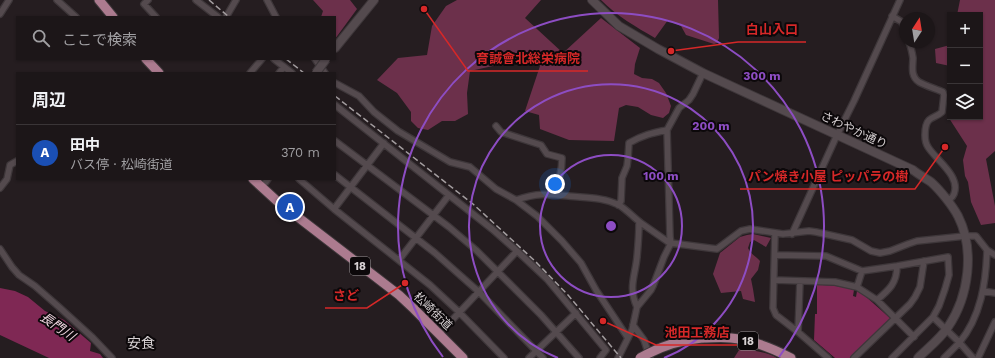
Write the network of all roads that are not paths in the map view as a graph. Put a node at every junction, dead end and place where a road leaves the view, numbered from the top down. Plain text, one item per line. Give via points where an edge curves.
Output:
1 (9, 0) edge
2 (57, 0) edge
3 (100, 0) edge
4 (148, 0) edge
5 (196, 0) edge
6 (236, 0) edge
7 (267, 0) edge
8 (374, 0) edge
9 (592, 0) edge
10 (900, 0) edge
11 (2, 8) edge
12 (0, 14) edge
13 (75, 16) edge
14 (112, 16) edge
15 (155, 16) edge
16 (217, 16) edge
17 (227, 16) edge
18 (275, 16) edge
19 (892, 16) junction
20 (899, 20) edge
21 (336, 47) edge
22 (911, 48) edge
23 (261, 60) edge
24 (275, 60) edge
25 (316, 60) edge
26 (325, 60) edge
27 (151, 61) edge
28 (284, 67) junction
29 (157, 72) edge
30 (251, 72) edge
31 (280, 72) edge
32 (291, 72) edge
33 (317, 72) edge
34 (323, 72) edge
35 (703, 73) junction
36 (336, 83) edge
37 (336, 106) edge
38 (496, 126) dead end
39 (668, 130) junction
40 (837, 135) junction
41 (336, 142) edge
42 (384, 143) junction
43 (16, 162) edge
44 (367, 166) junction
45 (336, 176) edge
46 (254, 180) edge
47 (267, 180) edge
48 (299, 180) edge
49 (262, 187) junction
50 (350, 187) junction
51 (0, 188) edge
52 (554, 194) junction
53 (449, 195) junction
54 (516, 200) junction
55 (948, 201) junction
56 (618, 205) junction
57 (334, 209) junction
58 (433, 216) junction
59 (639, 222) junction
60 (775, 233) junction
61 (792, 234) junction
62 (965, 236) junction
63 (416, 238) junction
64 (671, 244) junction
65 (0, 249) edge
66 (987, 250) junction
67 (517, 251) junction
68 (775, 255) junction
69 (995, 255) edge
70 (399, 260) junction
71 (924, 261) junction
72 (897, 266) junction
73 (498, 271) junction
74 (862, 271) junction
75 (774, 280) junction
76 (800, 281) junction
77 (857, 287) junction
78 (983, 291) junction
79 (479, 292) junction
80 (995, 293) edge
81 (877, 300) junction
82 (637, 307) junction
83 (460, 312) junction
84 (576, 313) junction
85 (933, 317) junction
86 (895, 319) junction
87 (995, 322) edge
88 (633, 325) junction
89 (946, 329) junction
90 (556, 332) junction
91 (798, 332) junction
92 (439, 334) junction
93 (914, 337) junction
94 (628, 338) junction
95 (959, 342) junction
96 (536, 351) junction
97 (112, 358) edge
98 (462, 358) edge
99 (504, 358) edge
100 (529, 358) edge
101 (543, 358) edge
102 (579, 358) edge
103 (600, 358) edge
104 (618, 358) edge
105 (640, 358) edge
106 (650, 358) edge
107 (791, 358) edge
108 (828, 358) edge
109 (854, 358) edge
110 (892, 358) edge
111 (918, 358) edge
112 (944, 358) edge
113 (973, 358) edge
114 (978, 358) edge

1 - 11 street
2 - 13 street
3 - 14 main road
4 - 15 street via 144,4
5 - 16 street
6 - 17 street
7 - 18 street
8 - 21 street
9 - 35 street, さわやか通り via 619,26
10 - 19 street
11 - 12 street
19 - 20 street
19 - 40 street
22 - 55 street via 912,73 920,83 943,92 944,96 942,112 929,120 925,129 925,139 928,147 954,180 954,195
23 - 30 street
24 - 28 street
25 - 34 street
26 - 33 street, bridge
27 - 29 main road
28 - 31 street
28 - 32 street
35 - 39 street via 694,94 679,108
35 - 40 street, さわやか通り
36 - 54 street via 359,96 374,112 398,130 450,162 470,167 496,189
37 - 42 street
38 - 52 street via 501,132 542,145 547,154 562,158 560,178
39 - 56 street via 646,135 628,143 627,166 622,178 621,201
39 - 64 street
40 - 55 street, さわやか通り via 913,170 931,182
40 - 61 street
41 - 44 street
42 - 44 street
42 - 53 street
43 - 51 street via 10,165 7,179
44 - 50 street
44 - 58 street
45 - 50 street
46 - 49 main road, 松崎街道 / 18
47 - 49 street
48 - 57 street
49 - 92 main road, 松崎街道 / 18 via 399,296
50 - 57 street
50 - 63 street
52 - 54 street via 535,194
52 - 56 street via 598,198
53 - 58 street
53 - 67 street
54 - 94 street via 537,216 581,263
55 - 62 street, さわやか通り via 958,216
56 - 59 street
57 - 70 street
58 - 63 street
58 - 73 street
59 - 64 street
59 - 82 street via 632,286
60 - 61 street
60 - 64 street via 745,229 717,249
60 - 68 street
61 - 62 street via 816,232 852,240 871,251 880,252 917,241
62 - 66 street via 976,236
62 - 89 street, さわやか通り via 968,266 965,289 960,306
63 - 70 street
63 - 79 street
64 - 82 street via 651,290
65 - 97 street via 19,275 59,307
66 - 69 street
66 - 78 street
67 - 73 street
67 - 84 street
68 - 74 street via 826,256
68 - 75 street
70 - 83 street
71 - 72 street
71 - 85 street via 948,257 949,275
71 - 86 street via 920,287 910,304
72 - 74 street
72 - 81 street via 892,286
73 - 79 street
73 - 90 street
74 - 77 street
75 - 76 street
75 - 91 street via 775,313
76 - 77 street via 835,282
76 - 91 street
77 - 81 street
78 - 80 street
78 - 95 street via 975,317
79 - 83 street
79 - 96 street
81 - 86 street
82 - 88 street
83 - 92 street
83 - 99 street
84 - 90 street
84 - 103 street via 606,350
85 - 89 street
85 - 93 street
86 - 93 street
86 - 109 street
87 - 114 street
88 - 94 street
88 - 106 street via 644,340
89 - 95 street
89 - 111 street, さわやか通り
90 - 96 street
90 - 102 street
91 - 108 street
92 - 98 main road, 松崎街道 / 18
93 - 110 street
94 - 104 street
95 - 112 street
95 - 113 street
96 - 100 street
96 - 101 street
105 - 107 main road, 18, bridge via 671,344 691,339 723,337 766,346

